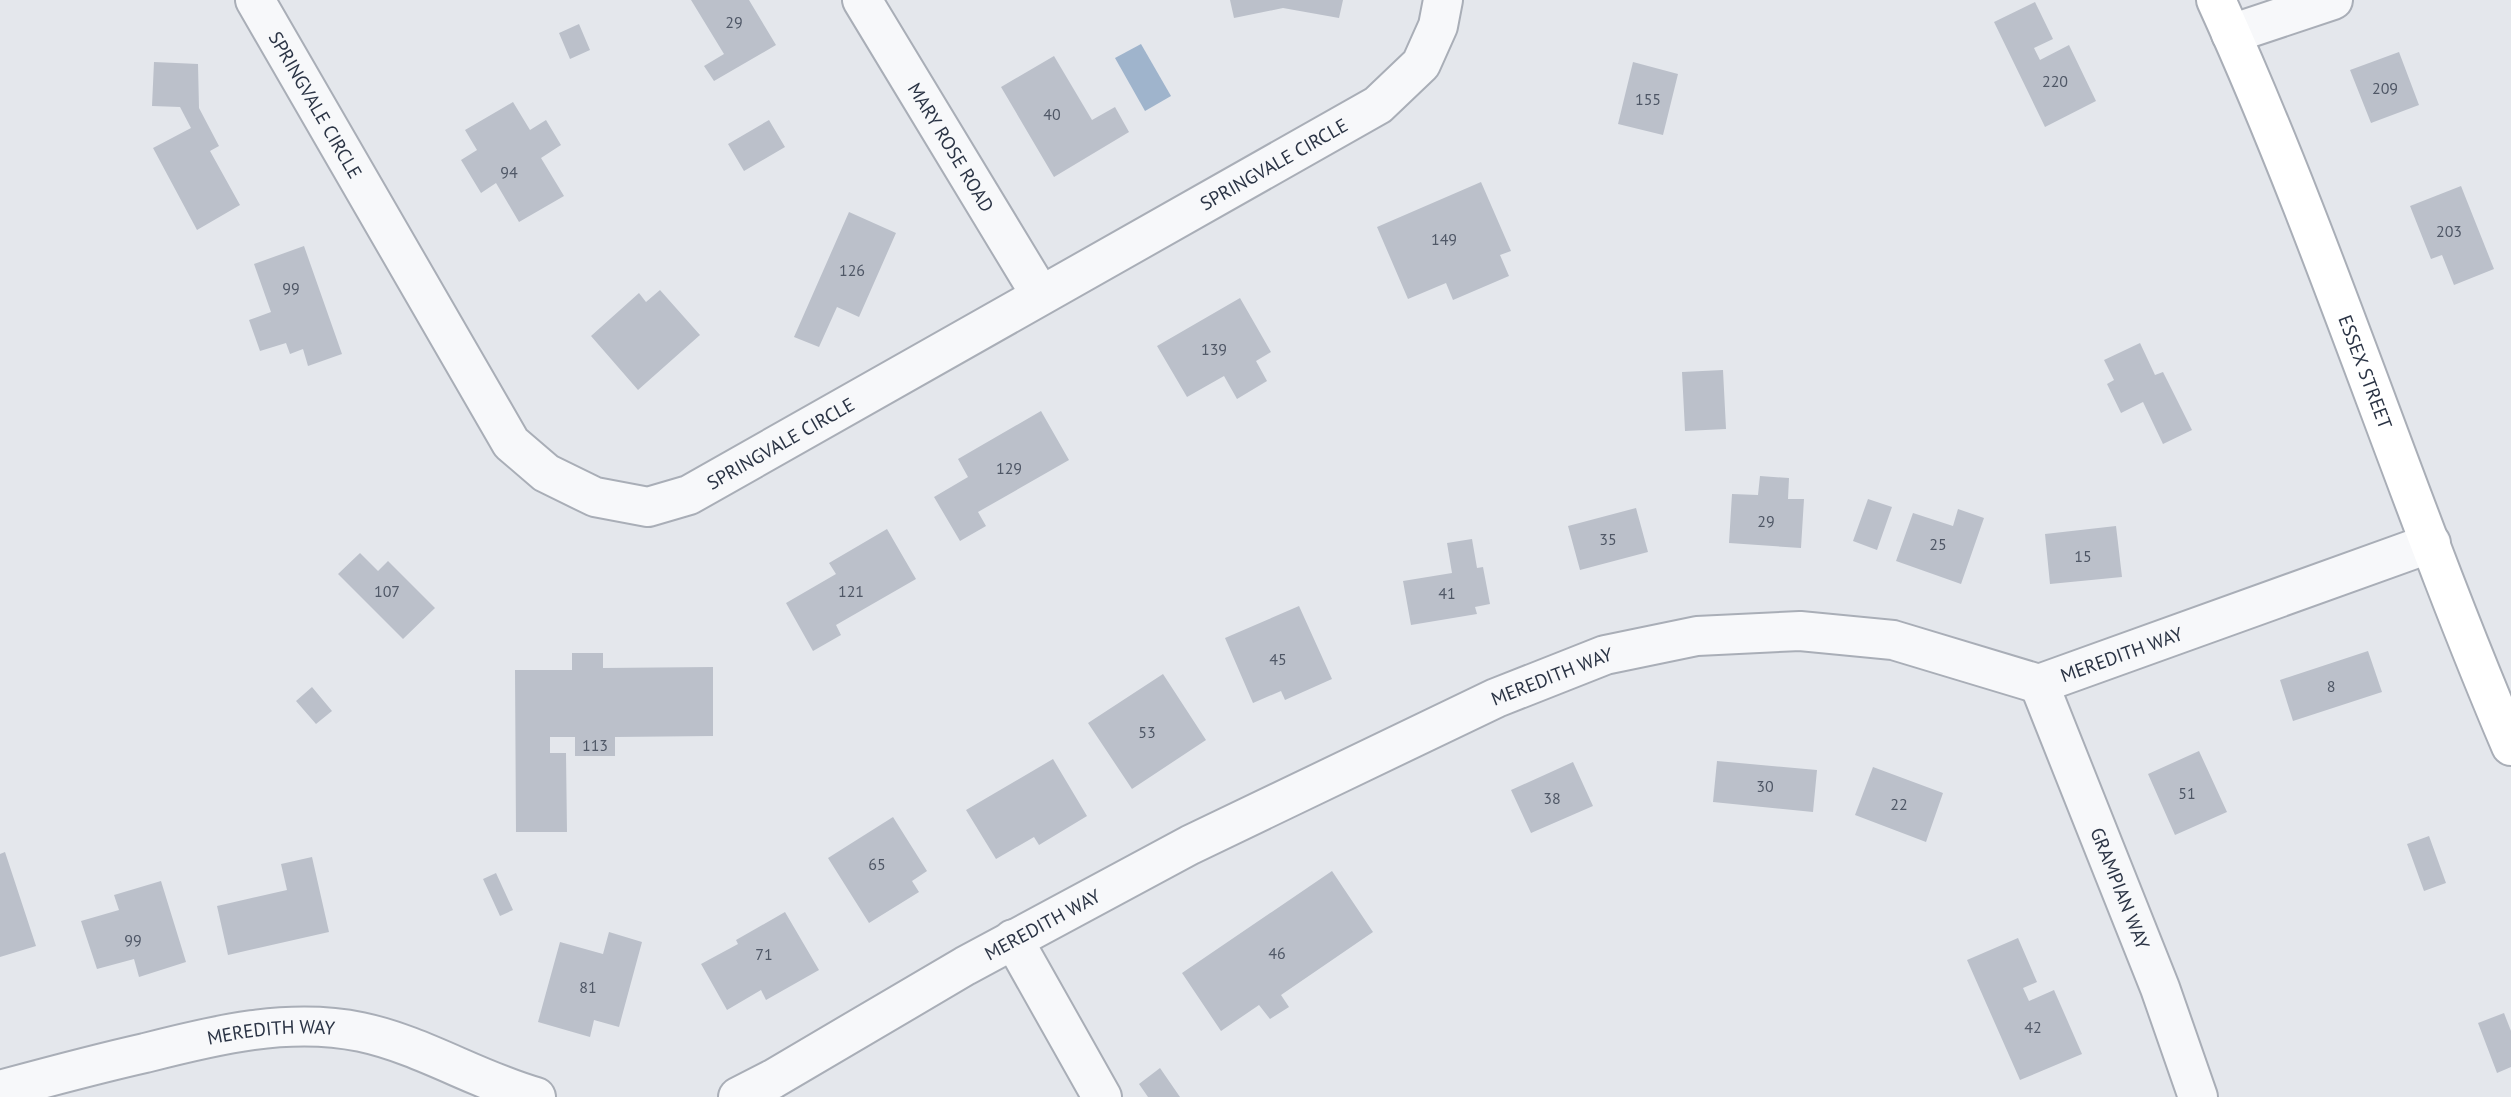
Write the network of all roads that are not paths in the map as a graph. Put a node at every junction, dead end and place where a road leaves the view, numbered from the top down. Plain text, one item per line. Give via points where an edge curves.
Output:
1 (256, 0) edge
2 (862, 0) edge
3 (1443, 0) edge
4 (2216, 0) edge
5 (2333, 0) edge
6 (2231, 34) junction
7 (1041, 294) junction
8 (2431, 543) junction
9 (2039, 684) junction
10 (2511, 747) edge
11 (1013, 939) junction
12 (0, 1090) edge
13 (536, 1097) edge
14 (738, 1097) edge
15 (1102, 1097) edge
16 (2198, 1097) edge

1 - 7 street, SPRINGVALE CIRCLE via 511,443 547,473 596,497 648,507 689,495
2 - 7 street, MARY ROSE ROAD
3 - 7 street, SPRINGVALE CIRCLE via 1438,26 1421,64 1378,105
4 - 6 street, ESSEX STREET
5 - 6 street
6 - 8 street, ESSEX STREET via 2332,279
8 - 9 street, MEREDITH WAY
8 - 10 street, ESSEX STREET
9 - 11 street, MEREDITH WAY via 1893,640 1800,631 1697,635 1605,655 1496,698 1202,839
9 - 16 street, GRAMPIAN WAY via 2160,988
11 - 14 street, MEREDITH WAY
11 - 15 street
12 - 13 street, MEREDITH WAY via 199,1039 252,1029 310,1027 394,1041

